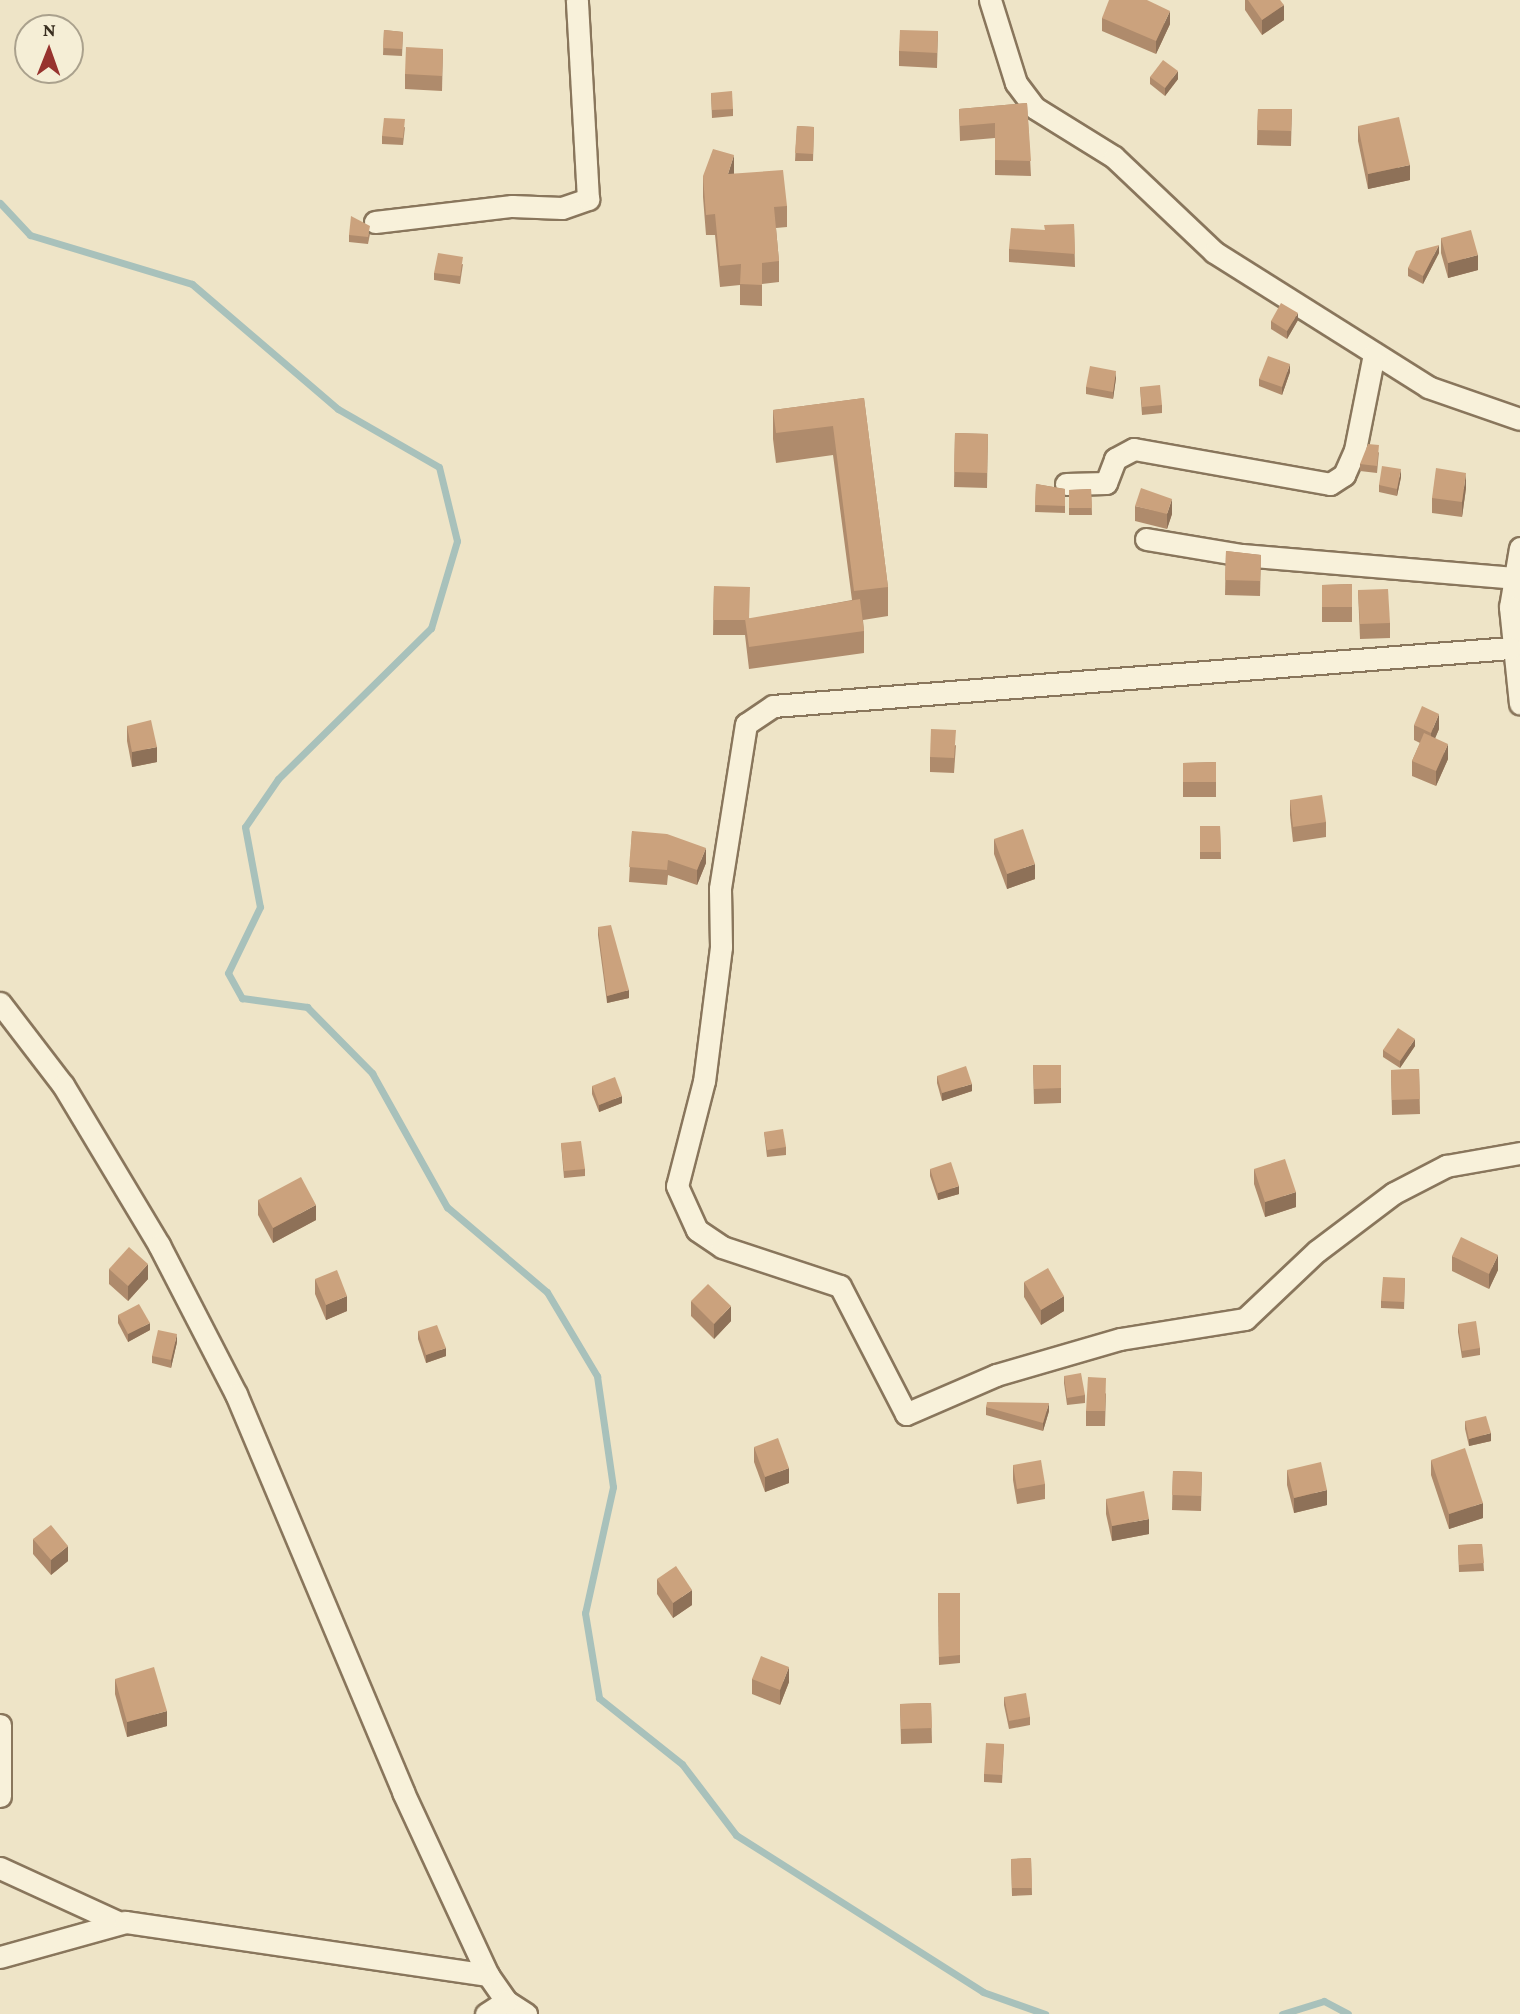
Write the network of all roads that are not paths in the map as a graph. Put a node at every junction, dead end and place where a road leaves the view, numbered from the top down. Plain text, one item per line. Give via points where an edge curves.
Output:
1 (577, 0) edge
2 (990, 0) edge
3 (375, 222) dead end
4 (1374, 354) junction
5 (1520, 419) edge
6 (1066, 484) dead end
7 (1146, 539) dead end
8 (1520, 548) edge
9 (1517, 578) junction
10 (1510, 648) junction
11 (1520, 703) edge
12 (0, 1003) edge
13 (1520, 1153) edge
14 (0, 1725) edge
15 (0, 1796) edge
16 (0, 1868) edge
17 (120, 1923) junction
18 (0, 1957) edge
19 (488, 1975) junction
20 (506, 2001) junction
21 (486, 2014) edge
22 (526, 2014) edge

1 - 3 street via 588,199 562,208 512,206
2 - 4 street via 1016,83 1035,108 1114,157 1214,253
4 - 5 street via 1428,387
4 - 6 street via 1355,450 1345,475 1329,484 1134,449 1115,459 1106,483
7 - 9 street via 1242,555
8 - 9 street
9 - 10 street
10 - 11 street
10 - 13 street via 773,706 746,724 720,889 721,947 704,1081 677,1186 697,1230 722,1247 840,1286 906,1414 996,1375 1120,1339 1245,1320 1317,1251 1394,1193 1446,1166
12 - 19 street via 63,1085 152,1234 236,1394 403,1792
14 - 15 street
16 - 17 street
17 - 18 street
17 - 19 street
19 - 20 street
20 - 21 street
20 - 22 street

